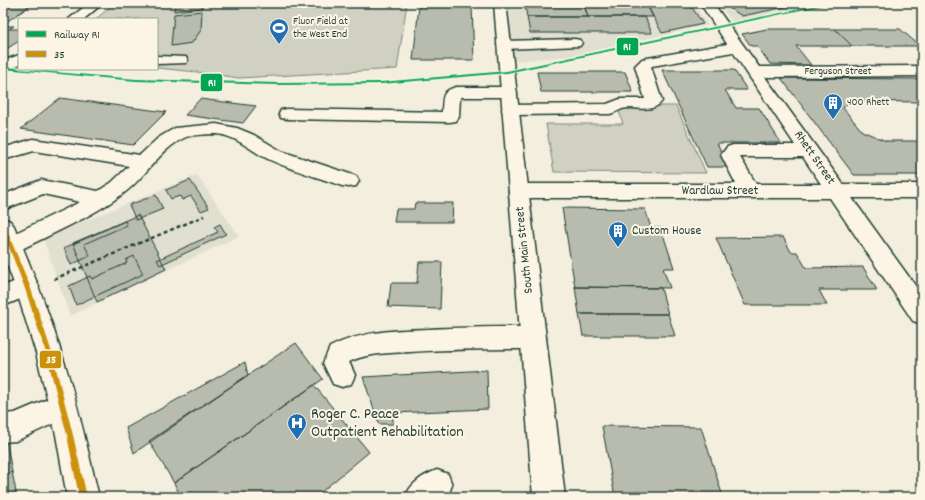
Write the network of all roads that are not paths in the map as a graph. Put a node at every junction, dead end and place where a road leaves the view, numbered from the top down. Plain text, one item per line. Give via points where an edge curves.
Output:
1 (97, 3) edge
2 (500, 3) edge
3 (706, 3) edge
4 (77, 18) edge
5 (575, 43) dead end
6 (504, 45) junction
7 (737, 47) junction
8 (18, 60) edge
9 (158, 60) edge
10 (181, 60) dead end
11 (3, 68) edge
12 (922, 71) edge
13 (754, 72) junction
14 (510, 101) junction
15 (286, 114) dead end
16 (808, 151) junction
17 (3, 154) edge
18 (143, 162) junction
19 (349, 181) dead end
20 (836, 190) junction
21 (519, 191) junction
22 (750, 191) junction
23 (922, 191) edge
24 (101, 199) junction
25 (3, 203) edge
26 (6, 236) edge
27 (27, 286) junction
28 (3, 296) edge
29 (922, 314) edge
30 (533, 338) junction
31 (342, 375) dead end
32 (62, 406) junction
33 (3, 428) edge
34 (83, 497) edge
35 (549, 497) edge

1 - 4 street
2 - 6 street, South Main Street
3 - 7 street, Rhett Street
5 - 6 street
6 - 14 street, South Main Street
7 - 13 street, Rhett Street
7 - 14 street via 647,62 643,66 654,101 651,104 620,104 610,109
8 - 11 street
9 - 10 street
12 - 13 street, Ferguson Street
13 - 16 street, Rhett Street
14 - 15 street via 456,92 451,98 450,117
14 - 21 street, South Main Street
16 - 20 street, Rhett Street
16 - 22 street via 733,151 730,156
17 - 18 street via 33,145
18 - 19 street via 164,142 181,132 216,129 248,139 274,155
18 - 24 street via 118,188
20 - 22 street, Wardlaw Street
20 - 23 street, Wardlaw Street
20 - 29 street, Rhett Street
21 - 22 street, Wardlaw Street
21 - 30 street, South Main Street
24 - 25 street via 41,187
24 - 26 street
26 - 27 street
27 - 28 street
27 - 32 street via 49,353
30 - 31 street via 426,340 351,348 339,354 336,363
30 - 35 street, South Main Street
32 - 33 street via 16,427
32 - 34 street

